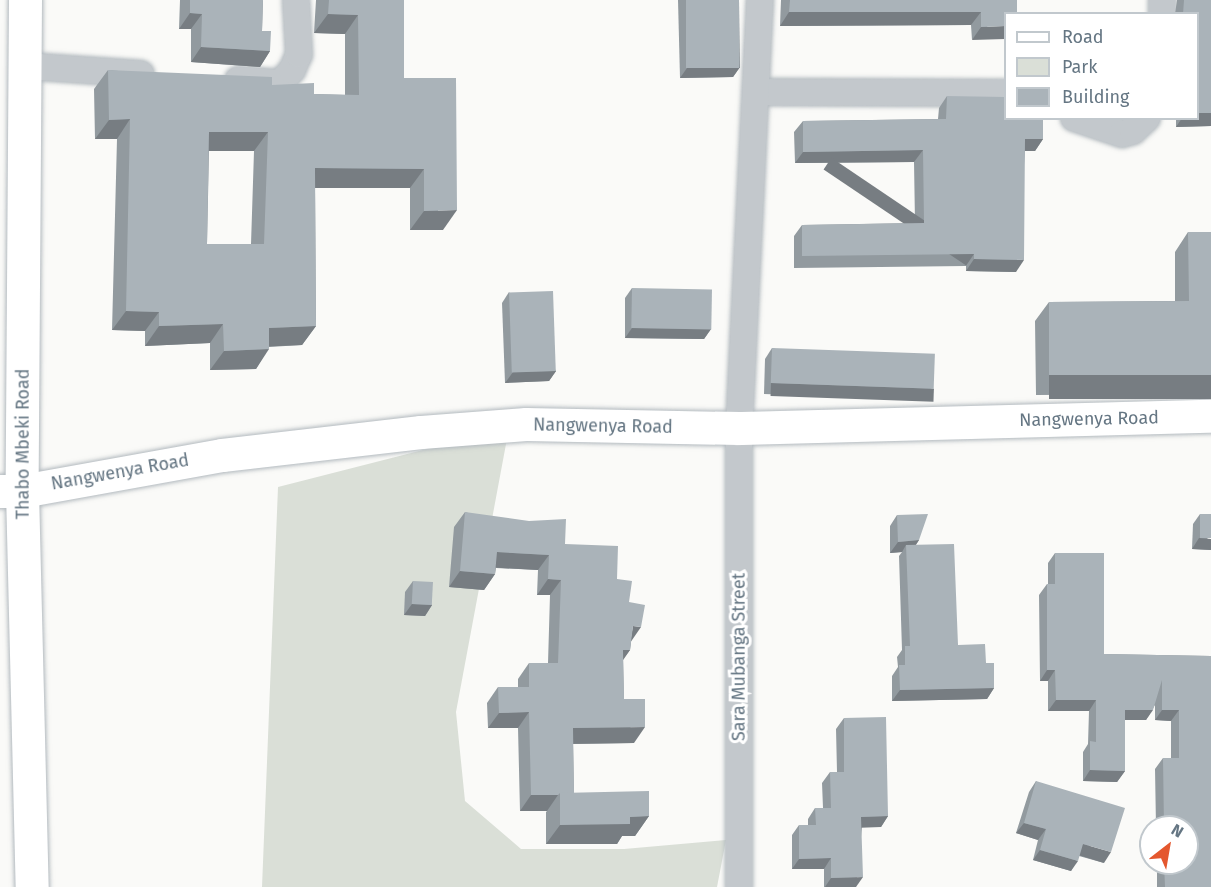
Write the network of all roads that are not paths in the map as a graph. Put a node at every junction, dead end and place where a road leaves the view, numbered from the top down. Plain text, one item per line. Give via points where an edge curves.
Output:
1 (26, 0) edge
2 (296, 0) edge
3 (760, 0) edge
4 (25, 66) junction
5 (164, 75) edge
6 (210, 78) edge
7 (756, 92) junction
8 (1004, 93) edge
9 (1080, 120) edge
10 (1145, 120) edge
11 (1211, 416) edge
12 (739, 428) junction
13 (11, 491) edge
14 (32, 887) edge
15 (740, 887) edge

1 - 4 main road, Thabo Mbeki Road
2 - 6 street via 299,54 280,83
3 - 7 street, Sara Mubanga Street
4 - 5 street
4 - 13 main road, Thabo Mbeki Road
7 - 8 street
7 - 12 street, Sara Mubanga Street
9 - 10 street via 1122,134 1133,131
11 - 12 main road, Nangwenya Road
12 - 13 main road, Nangwenya Road via 526,424 421,432 222,455
12 - 15 street, Sara Mubanga Street
13 - 14 main road, Thabo Mbeki Road

